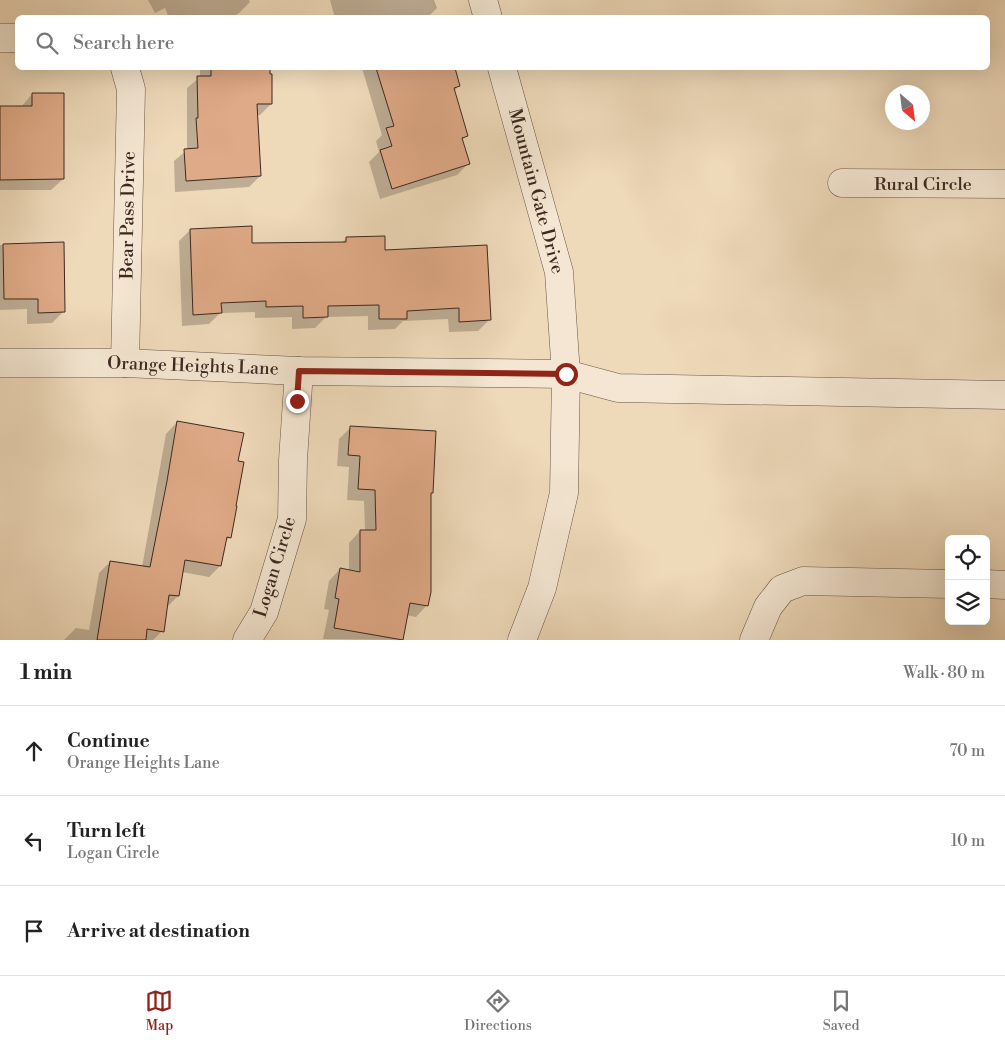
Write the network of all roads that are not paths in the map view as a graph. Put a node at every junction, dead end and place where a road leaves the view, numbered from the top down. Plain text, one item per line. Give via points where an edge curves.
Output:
1 (484, 0) edge
2 (487, 15) edge
3 (0, 38) edge
4 (15, 38) edge
5 (126, 70) edge
6 (503, 70) edge
7 (842, 183) dead end
8 (1005, 184) edge
9 (0, 363) edge
10 (126, 363) junction
11 (299, 371) junction
12 (566, 374) junction
13 (1005, 395) edge
14 (945, 584) edge
15 (990, 584) edge
16 (1005, 585) edge
17 (247, 640) edge
18 (522, 640) edge
19 (754, 640) edge

1 - 2 street
3 - 4 street
5 - 10 street, Bear Pass Drive via 131,88
6 - 12 street, Mountain Gate Drive via 559,272
7 - 8 street, Rural Circle
9 - 10 street, Orange Heights Lane
10 - 11 street, Orange Heights Lane
11 - 12 street, Orange Heights Lane
11 - 17 street, Logan Circle via 292,519 264,612
12 - 13 street, Orange Heights Lane via 618,388
12 - 18 street, Mountain Gate Drive via 564,494 542,588
14 - 19 street via 803,581 782,589 768,608
15 - 16 street

